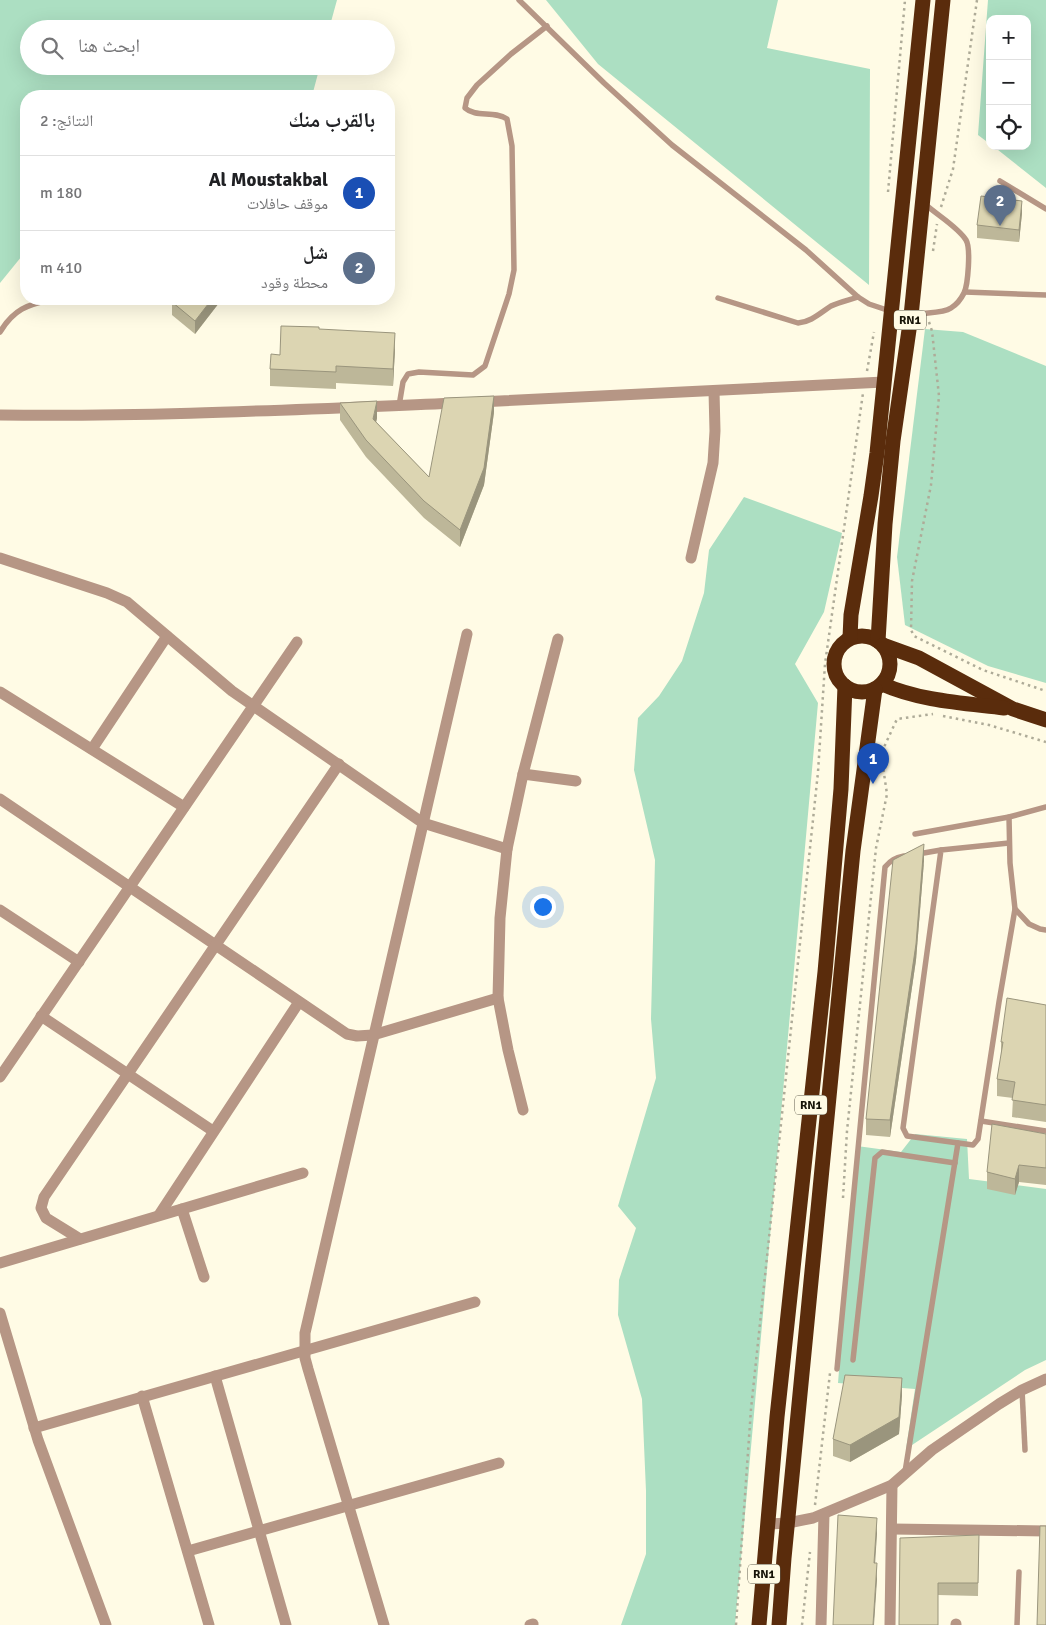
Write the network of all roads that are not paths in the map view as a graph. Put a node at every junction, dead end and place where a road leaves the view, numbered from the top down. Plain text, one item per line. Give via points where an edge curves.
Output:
1 (519, 0) edge
2 (923, 0) edge
3 (943, 0) edge
4 (547, 26) junction
5 (1000, 181) dead end
6 (922, 201) junction
7 (1046, 209) edge
8 (965, 292) junction
9 (1046, 295) edge
10 (858, 297) junction
11 (718, 298) dead end
12 (31, 305) edge
13 (885, 310) junction
14 (918, 314) junction
15 (0, 332) edge
16 (884, 382) junction
17 (714, 391) junction
18 (399, 406) junction
19 (0, 415) edge
20 (0, 558) edge
21 (691, 558) dead end
22 (467, 634) dead end
23 (167, 636) junction
24 (850, 638) junction
25 (558, 639) dead end
26 (297, 642) dead end
27 (881, 643) junction
28 (845, 686) junction
29 (879, 686) junction
30 (0, 692) edge
31 (253, 705) junction
32 (1013, 709) junction
33 (1046, 720) edge
34 (92, 750) junction
35 (340, 764) junction
36 (523, 774) junction
37 (576, 781) dead end
38 (0, 798) edge
39 (184, 807) junction
40 (1046, 807) edge
41 (1009, 817) junction
42 (423, 822) junction
43 (915, 834) dead end
44 (1009, 843) junction
45 (508, 849) junction
46 (941, 850) junction
47 (130, 887) junction
48 (1015, 909) junction
49 (0, 910) edge
50 (1046, 930) edge
51 (216, 945) junction
52 (79, 962) junction
53 (498, 998) junction
54 (299, 1002) junction
55 (999, 1002) junction
56 (1008, 1002) edge
57 (42, 1016) junction
58 (373, 1034) junction
59 (128, 1074) junction
60 (0, 1077) edge
61 (523, 1110) dead end
62 (981, 1121) junction
63 (213, 1132) junction
64 (1046, 1132) edge
65 (958, 1143) junction
66 (955, 1163) junction
67 (303, 1173) dead end
68 (182, 1209) junction
69 (160, 1215) junction
70 (80, 1239) junction
71 (0, 1263) edge
72 (204, 1277) dead end
73 (475, 1302) dead end
74 (0, 1313) edge
75 (305, 1351) junction
76 (853, 1360) dead end
77 (837, 1369) dead end
78 (215, 1376) junction
79 (1046, 1379) edge
80 (1022, 1390) junction
81 (142, 1396) junction
82 (34, 1428) junction
83 (1026, 1450) dead end
84 (499, 1463) dead end
85 (905, 1474) junction
86 (892, 1485) junction
87 (348, 1506) junction
88 (824, 1514) junction
89 (788, 1523) junction
90 (769, 1524) junction
91 (892, 1529) junction
92 (259, 1531) junction
93 (1046, 1531) edge
94 (188, 1551) junction
95 (1019, 1572) dead end
96 (106, 1625) edge
97 (209, 1625) edge
98 (286, 1625) edge
99 (384, 1625) edge
100 (759, 1625) edge
101 (780, 1625) edge
102 (821, 1625) edge
103 (890, 1625) edge
104 (1017, 1625) edge

1 - 4 lane
2 - 13 highway, RN1
3 - 6 highway, RN1
4 - 10 lane via 653,128 806,250
4 - 18 lane via 477,85 467,98 465,108 471,114 500,114 507,119 512,146 514,270 485,366 473,375 408,374 402,382
5 - 7 lane
6 - 8 lane via 968,243
6 - 14 highway, RN1
8 - 9 lane
8 - 14 lane via 952,308
10 - 11 lane via 832,305 813,318 798,323
10 - 13 lane
12 - 15 lane via 21,308
13 - 16 highway, RN1
14 - 27 highway, RN1 via 893,441 884,524
16 - 17 street
16 - 24 highway, RN1
17 - 18 street
17 - 21 street via 713,463
18 - 19 street via 96,416
20 - 23 street via 127,602
22 - 42 street
23 - 31 street
23 - 34 street
24 - 27 highway via 871,636
24 - 28 highway, RN1 via 838,649 834,665
25 - 36 street
26 - 31 street
27 - 29 highway, RN1 via 890,664 889,672
27 - 32 highway via 919,658
28 - 29 highway via 855,691
28 - 90 highway, RN1 via 841,789 825,972 777,1417
29 - 32 highway via 940,700
29 - 89 highway, RN1 via 853,851
30 - 34 street
31 - 35 street
31 - 39 street
32 - 33 highway
34 - 39 street
35 - 42 street
35 - 51 street
36 - 37 street
36 - 45 street
38 - 47 street
39 - 47 street
40 - 41 lane
41 - 43 lane
41 - 44 lane
42 - 45 street
42 - 58 street
44 - 46 lane
44 - 48 lane
45 - 53 street via 500,918
46 - 65 lane via 903,1128 907,1136
46 - 77 lane via 895,858 885,867
47 - 51 street
47 - 52 street
48 - 50 lane via 1029,924
48 - 55 lane
49 - 52 street
51 - 54 street
51 - 59 street
52 - 57 street
53 - 58 street
53 - 61 street
54 - 58 street via 347,1034
54 - 63 street
55 - 56 lane
55 - 62 lane
57 - 59 street
57 - 60 street
58 - 75 street via 307,1318
59 - 63 street
59 - 70 street via 41,1202 46,1218
62 - 64 lane
62 - 65 lane via 974,1145
63 - 69 street
65 - 66 lane
66 - 76 lane via 882,1152 875,1158
66 - 85 lane
67 - 68 street
68 - 69 street
68 - 72 street
69 - 70 street
70 - 71 street
73 - 75 street
74 - 82 street
75 - 78 street
75 - 87 street
78 - 81 street
78 - 92 street
79 - 80 street
80 - 83 lane
80 - 85 street via 932,1450
81 - 82 street
81 - 94 street
82 - 96 street
84 - 87 street
85 - 86 street
86 - 88 street
86 - 91 street
87 - 92 street
87 - 99 street
88 - 89 street
88 - 102 street
89 - 90 street
89 - 101 highway, RN1
90 - 100 highway, RN1
91 - 93 street
91 - 103 street
92 - 94 street
92 - 98 street
94 - 97 street
95 - 104 lane

